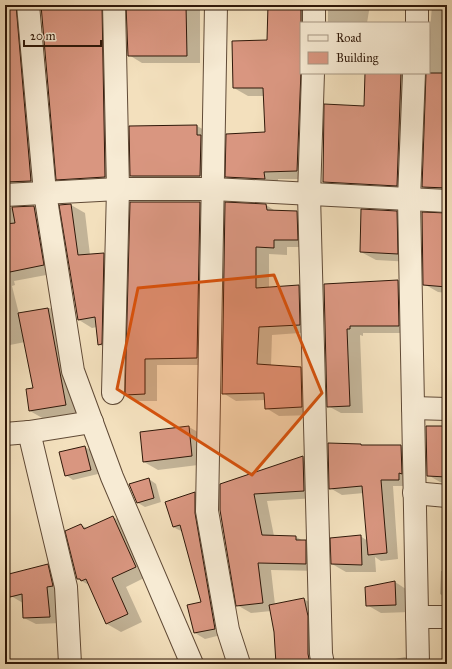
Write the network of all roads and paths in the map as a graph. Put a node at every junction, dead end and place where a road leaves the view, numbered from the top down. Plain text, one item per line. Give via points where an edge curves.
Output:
1 (28, 5) edge
2 (114, 5) edge
3 (216, 5) edge
4 (314, 5) edge
5 (417, 5) edge
6 (314, 22) edge
7 (417, 22) edge
8 (313, 74) edge
9 (414, 74) edge
10 (118, 189) junction
11 (213, 190) junction
12 (45, 193) junction
13 (5, 195) edge
14 (309, 195) junction
15 (409, 199) junction
16 (447, 201) edge
17 (113, 393) dead end
18 (413, 408) junction
19 (447, 408) edge
20 (92, 422) junction
21 (29, 432) junction
22 (5, 434) edge
23 (414, 493) junction
24 (447, 496) edge
25 (417, 617) junction
26 (447, 617) edge
27 (70, 664) edge
28 (192, 664) edge
29 (239, 664) edge
30 (323, 664) edge
31 (418, 664) edge

1 - 12 street
2 - 10 street
3 - 11 street
4 - 6 street
5 - 7 street
8 - 14 street
9 - 15 street
10 - 11 street
10 - 12 street
10 - 17 street
11 - 14 street
11 - 29 street via 207,511 228,630
12 - 13 street
12 - 20 street via 73,371
14 - 15 street
14 - 30 street
15 - 16 street
15 - 18 street
18 - 19 street
18 - 23 street
20 - 21 street
20 - 28 street via 112,477
21 - 22 street
21 - 27 street via 66,587
23 - 24 street
23 - 25 street
25 - 26 street
25 - 31 street

